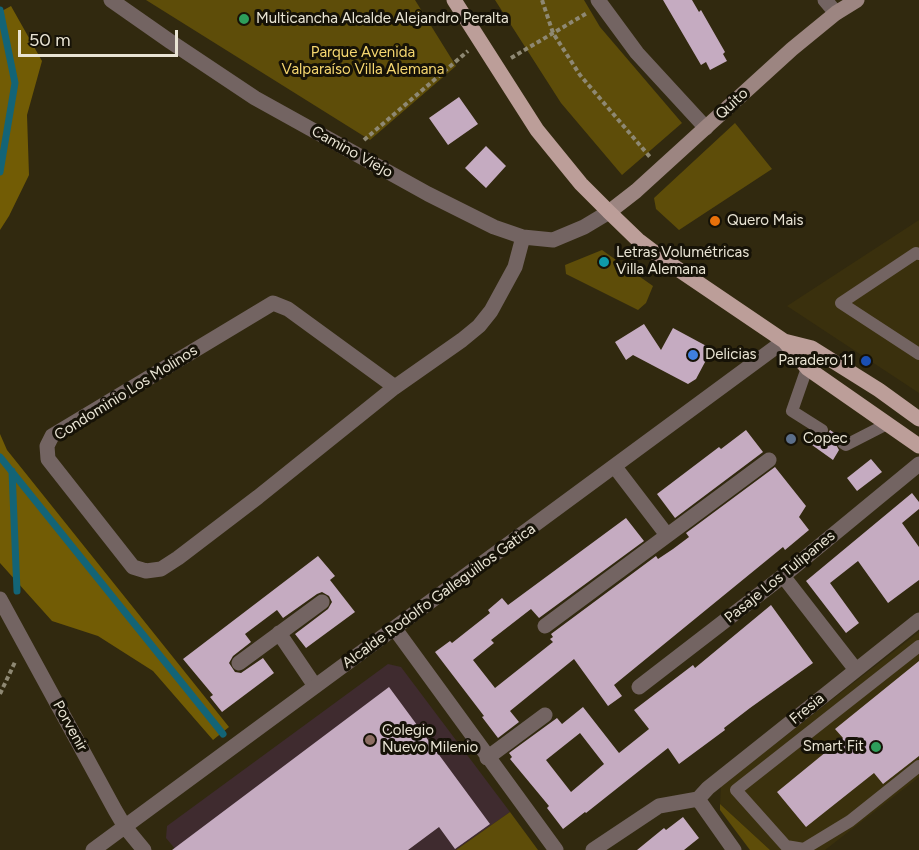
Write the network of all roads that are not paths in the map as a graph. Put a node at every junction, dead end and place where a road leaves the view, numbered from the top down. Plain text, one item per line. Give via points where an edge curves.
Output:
1 (111, 0) edge
2 (454, 0) edge
3 (825, 0) edge
4 (857, 0) edge
5 (603, 2) edge
6 (836, 13) junction
7 (706, 128) junction
8 (609, 212) junction
9 (523, 237) junction
10 (919, 254) edge
11 (784, 341) junction
12 (919, 354) edge
13 (807, 368) junction
14 (395, 387) junction
15 (919, 419) edge
16 (887, 424) junction
17 (822, 430) dead end
18 (843, 443) dead end
19 (919, 446) edge
20 (769, 460) dead end
21 (919, 464) edge
22 (615, 467) junction
23 (668, 535) junction
24 (783, 576) junction
25 (0, 599) edge
26 (322, 602) dead end
27 (919, 621) edge
28 (544, 626) dead end
29 (395, 629) junction
30 (279, 633) junction
31 (919, 646) edge
32 (239, 663) dead end
33 (856, 670) junction
34 (315, 686) junction
35 (639, 687) dead end
36 (544, 715) dead end
37 (487, 758) junction
38 (919, 766) edge
39 (698, 799) junction
40 (125, 827) junction
41 (93, 850) edge
42 (144, 850) edge
43 (556, 850) edge
44 (593, 850) edge
45 (734, 850) edge

1 - 9 street, Camino Viejo via 255,98 484,223
2 - 8 main road via 537,130
3 - 6 street
4 - 6 main road, Quito
5 - 7 street via 637,53
6 - 7 main road, Quito
7 - 8 main road, Quito
8 - 9 street, Camino Viejo via 553,240
8 - 11 main road via 663,259
9 - 14 street, Condominio Los Molinos via 515,267 479,326
10 - 12 lane via 842,303
11 - 13 main road
11 - 15 main road via 812,348
11 - 22 street, Alcalde Rodolfo Galleguillos Gatica
13 - 16 main road
13 - 17 lane via 792,411
14 - 14 street, Condominio Los Molinos via 288,309 273,303 52,436 47,446 48,459 133,567 146,572 178,558
16 - 18 lane via 846,445
16 - 19 main road
20 - 23 street
21 - 24 street, Pasaje Los Tulipanes
22 - 23 street
22 - 29 street, Alcalde Rodolfo Galleguillos Gatica
23 - 28 street
24 - 33 street
24 - 35 street, Pasaje Los Tulipanes
25 - 40 street, Porvenir
26 - 30 street
27 - 33 street, Fresia
29 - 34 street, Alcalde Rodolfo Galleguillos Gatica
29 - 37 street
30 - 32 street
30 - 34 street
31 - 38 lane via 736,790 786,846 804,849 850,820
33 - 39 street, Fresia
34 - 40 street, Alcalde Rodolfo Galleguillos Gatica
36 - 37 street
37 - 43 street
39 - 44 street via 659,806
39 - 45 street
40 - 41 street, Alcalde Rodolfo Galleguillos Gatica
40 - 42 street, Porvenir

